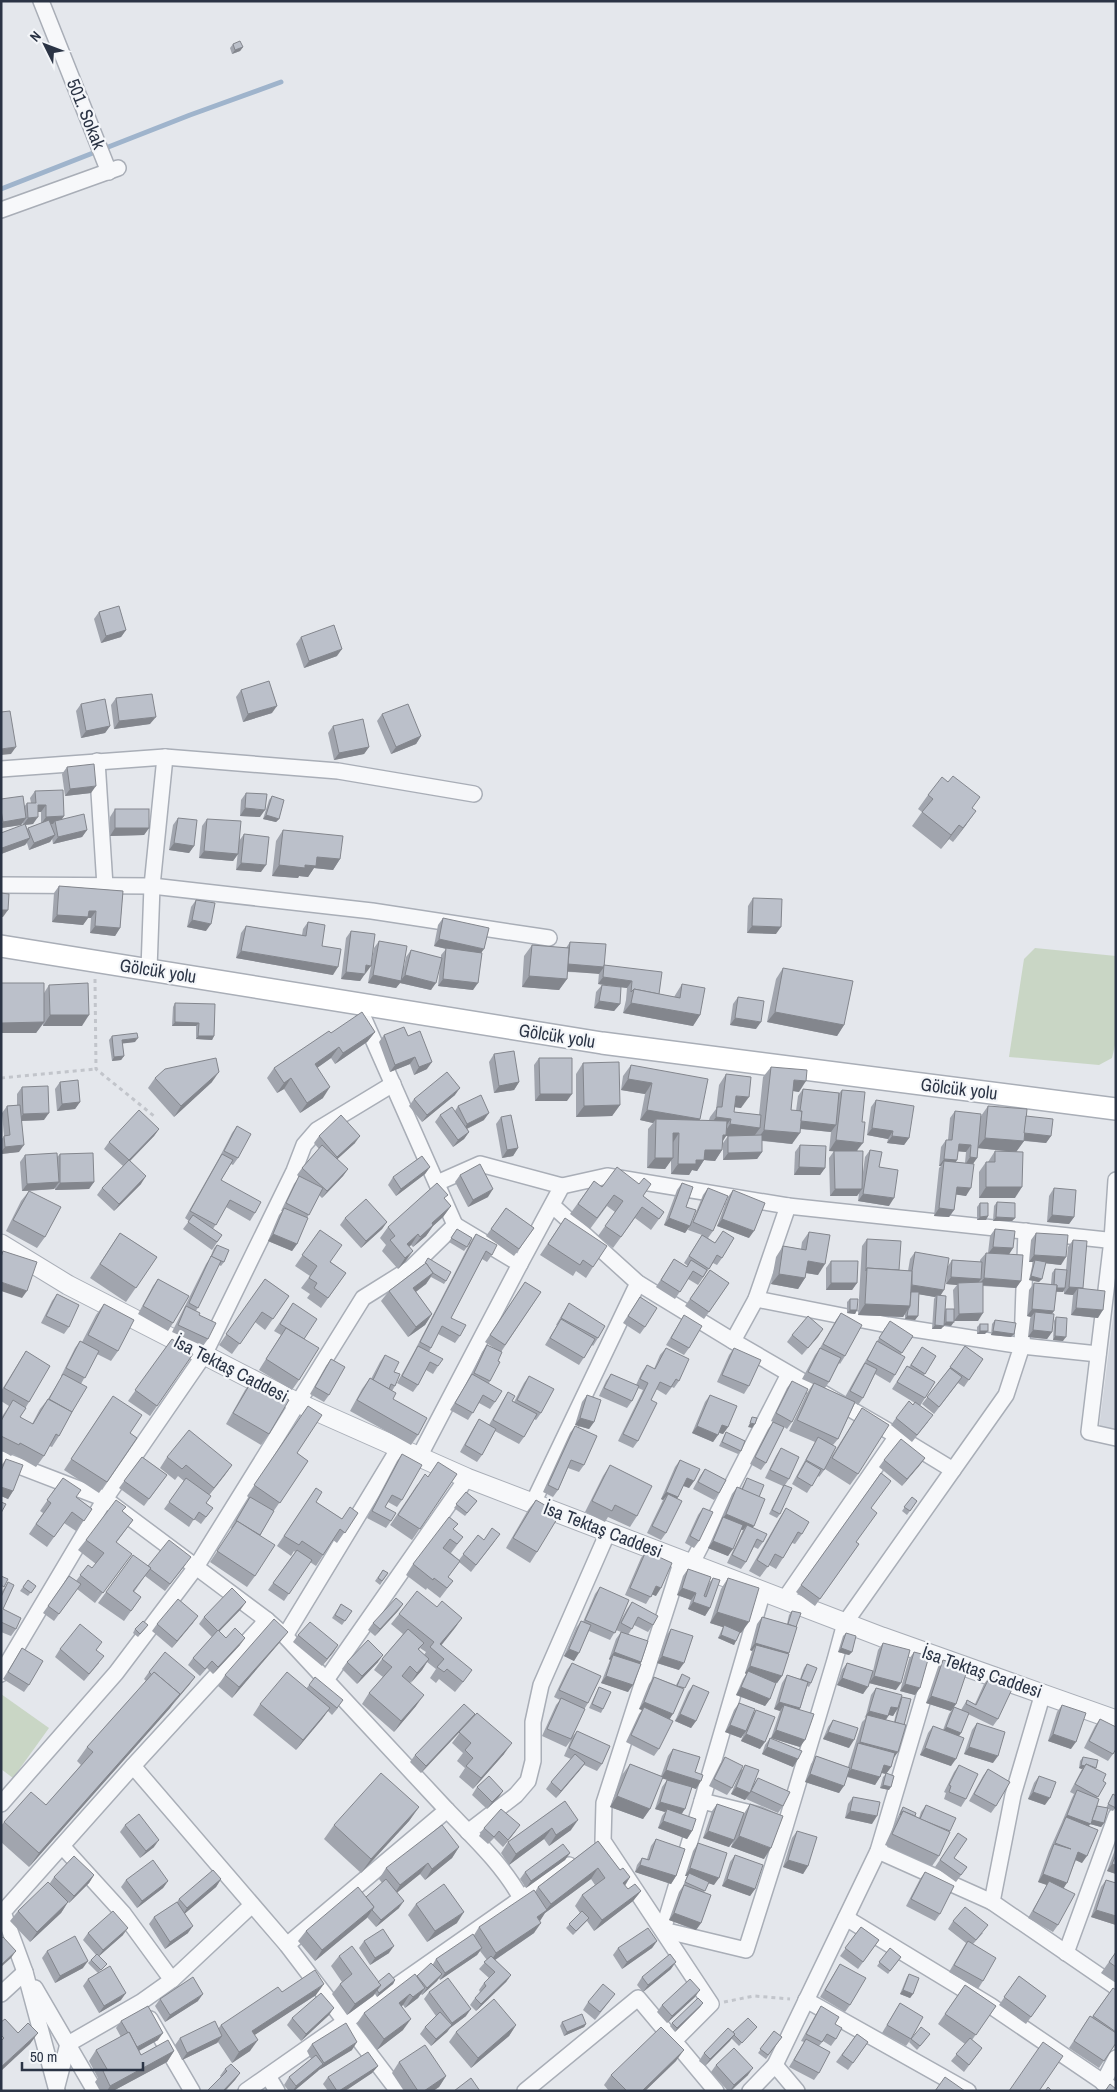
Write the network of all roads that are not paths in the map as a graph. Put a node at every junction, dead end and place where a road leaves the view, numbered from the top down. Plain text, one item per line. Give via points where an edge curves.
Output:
1 (41, 1) edge
2 (1, 210) edge
3 (165, 757) junction
4 (97, 761) junction
5 (1, 769) edge
6 (474, 794) dead end
7 (1, 885) edge
8 (105, 886) junction
9 (152, 886) junction
10 (549, 938) dead end
11 (1, 946) edge
12 (149, 969) junction
13 (357, 1004) junction
14 (393, 1084) junction
15 (1116, 1109) edge
16 (1116, 1180) edge
17 (437, 1183) junction
18 (562, 1186) junction
19 (553, 1206) junction
20 (788, 1206) junction
21 (456, 1225) junction
22 (1026, 1231) junction
23 (1114, 1241) edge
24 (1, 1244) edge
25 (520, 1264) junction
26 (638, 1283) junction
27 (756, 1299) junction
28 (733, 1342) junction
29 (1022, 1346) junction
30 (1098, 1354) junction
31 (204, 1355) junction
32 (789, 1374) junction
33 (298, 1403) junction
34 (897, 1436) junction
35 (1116, 1438) edge
36 (399, 1448) junction
37 (419, 1457) junction
38 (1, 1459) edge
39 (953, 1470) junction
40 (466, 1478) junction
41 (105, 1499) junction
42 (532, 1503) junction
43 (608, 1532) junction
44 (687, 1562) junction
45 (196, 1567) junction
46 (762, 1591) junction
47 (784, 1600) junction
48 (267, 1620) junction
49 (845, 1623) junction
50 (285, 1636) junction
51 (936, 1655) junction
52 (1, 1674) edge
53 (326, 1680) junction
54 (1043, 1693) junction
55 (1116, 1720) edge
56 (133, 1766) junction
57 (702, 1801) junction
58 (1, 1804) edge
59 (447, 1810) junction
60 (1116, 1816) edge
61 (785, 1827) junction
62 (468, 1832) junction
63 (62, 1846) junction
64 (878, 1852) junction
65 (578, 1858) edge
66 (521, 1898) junction
67 (992, 1902) junction
68 (252, 1905) junction
69 (2, 1911) edge
70 (846, 1918) junction
71 (663, 1930) junction
72 (287, 1945) junction
73 (1066, 1954) junction
74 (25, 1972) junction
75 (172, 1980) junction
76 (1116, 1987) edge
77 (1, 1994) edge
78 (806, 2000) junction
79 (141, 2002) junction
80 (347, 2022) junction
81 (674, 2041) junction
82 (68, 2044) junction
83 (1116, 2058) edge
84 (775, 2065) junction
85 (268, 2076) junction
86 (1109, 2087) edge
87 (56, 2090) edge
88 (95, 2091) edge
89 (192, 2091) edge
90 (246, 2091) edge
91 (278, 2091) edge
92 (398, 2091) edge
93 (525, 2091) edge
94 (716, 2091) edge
95 (750, 2091) edge
96 (797, 2091) edge
97 (968, 2091) edge

1 - 2 street, 501. Sokak via 96,140 110,167
3 - 4 street
3 - 6 street via 338,771
3 - 9 street
4 - 5 street
4 - 8 street
7 - 8 street
8 - 9 street
9 - 10 street via 372,911
9 - 12 street
11 - 12 main road, Gölcük yolu
12 - 13 main road, Gölcük yolu
13 - 14 street
13 - 15 main road, Gölcük yolu via 602,1043
14 - 17 street
14 - 31 street via 317,1130 304,1145
16 - 23 street
17 - 18 street via 480,1164
17 - 21 street
18 - 19 street
18 - 20 street via 607,1176
19 - 25 street
19 - 26 street
20 - 22 street
20 - 27 street
21 - 25 street
21 - 33 street via 411,1268 363,1298
22 - 23 street
22 - 29 street
23 - 30 street
24 - 31 street, İsa Tektaş Caddesi via 68,1285
25 - 37 street
26 - 28 street
26 - 42 street
27 - 28 street
27 - 29 street via 888,1325
28 - 32 street
29 - 30 street
29 - 39 street via 1006,1396
30 - 35 street via 1089,1432
31 - 33 street, İsa Tektaş Caddesi
31 - 41 street
32 - 34 street
32 - 44 street
33 - 36 street, İsa Tektaş Caddesi
33 - 45 street
34 - 39 street
34 - 47 street
36 - 37 street, İsa Tektaş Caddesi
36 - 50 street
37 - 40 street, İsa Tektaş Caddesi
38 - 41 street
39 - 49 street
40 - 42 street, İsa Tektaş Caddesi
40 - 53 street
41 - 45 street
41 - 52 street
42 - 43 street, İsa Tektaş Caddesi
43 - 44 street, İsa Tektaş Caddesi
43 - 62 street via 541,1685 533,1722 528,1781 516,1795
44 - 46 street, İsa Tektaş Caddesi
44 - 71 street via 604,1803 599,1844
45 - 48 street
45 - 58 street via 116,1673
46 - 47 street, İsa Tektaş Caddesi
46 - 57 street
47 - 49 street, İsa Tektaş Caddesi
48 - 50 street
48 - 56 street
49 - 51 street, İsa Tektaş Caddesi
49 - 61 street
50 - 53 street
51 - 54 street, İsa Tektaş Caddesi
51 - 64 street
53 - 59 street
54 - 55 street, İsa Tektaş Caddesi
54 - 67 street via 1013,1795
56 - 63 street
56 - 68 street
57 - 61 street via 759,1815
57 - 71 street
59 - 62 street
59 - 72 street
60 - 73 street
61 - 71 street via 746,1950
62 - 66 street via 511,1880
63 - 69 street
63 - 75 street via 123,1913
64 - 67 street
64 - 70 street
65 - 66 street
66 - 80 street
67 - 73 street
68 - 72 street
68 - 75 street
69 - 74 street
70 - 78 street
70 - 86 street via 991,2006
71 - 81 street via 711,2004
72 - 80 street
73 - 76 street
74 - 77 street
74 - 82 street
74 - 87 street
75 - 79 street
78 - 84 street
78 - 97 street
79 - 82 street
79 - 89 street
80 - 85 street
80 - 92 street
81 - 93 street via 638,1998
81 - 94 street
82 - 87 street
82 - 88 street
83 - 86 street
84 - 95 street
84 - 96 street
85 - 90 street
85 - 91 street

